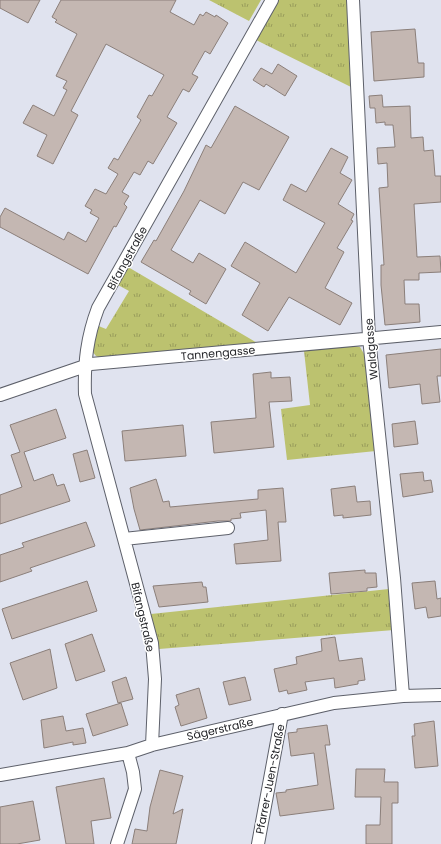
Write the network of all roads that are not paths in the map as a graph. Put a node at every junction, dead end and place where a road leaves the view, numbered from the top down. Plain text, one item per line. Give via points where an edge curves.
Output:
1 (272, 0) edge
2 (353, 0) edge
3 (441, 332) edge
4 (369, 338) junction
5 (84, 366) junction
6 (0, 395) edge
7 (228, 528) dead end
8 (124, 539) junction
9 (441, 695) edge
10 (403, 696) junction
11 (282, 714) junction
12 (152, 745) junction
13 (128, 753) junction
14 (0, 775) edge
15 (117, 844) edge
16 (258, 844) edge

1 - 5 street, Bifangstraße via 98,308 88,340
2 - 4 street, Waldgasse
3 - 4 street, Tannengasse
4 - 5 street, Tannengasse
4 - 10 street, Waldgasse via 395,585
5 - 6 street, Tannengasse
5 - 8 street, Bifangstraße via 85,394
7 - 8 street
8 - 12 street, Bifangstraße via 152,643 155,679
9 - 10 street, Sägerstraße
10 - 11 street, Sägerstraße via 334,703
11 - 12 street, Sägerstraße
11 - 16 street, Pfarrer-Juen-Straße
12 - 13 street, Sägerstraße
13 - 14 street, Sägerstraße
13 - 15 street via 135,789

